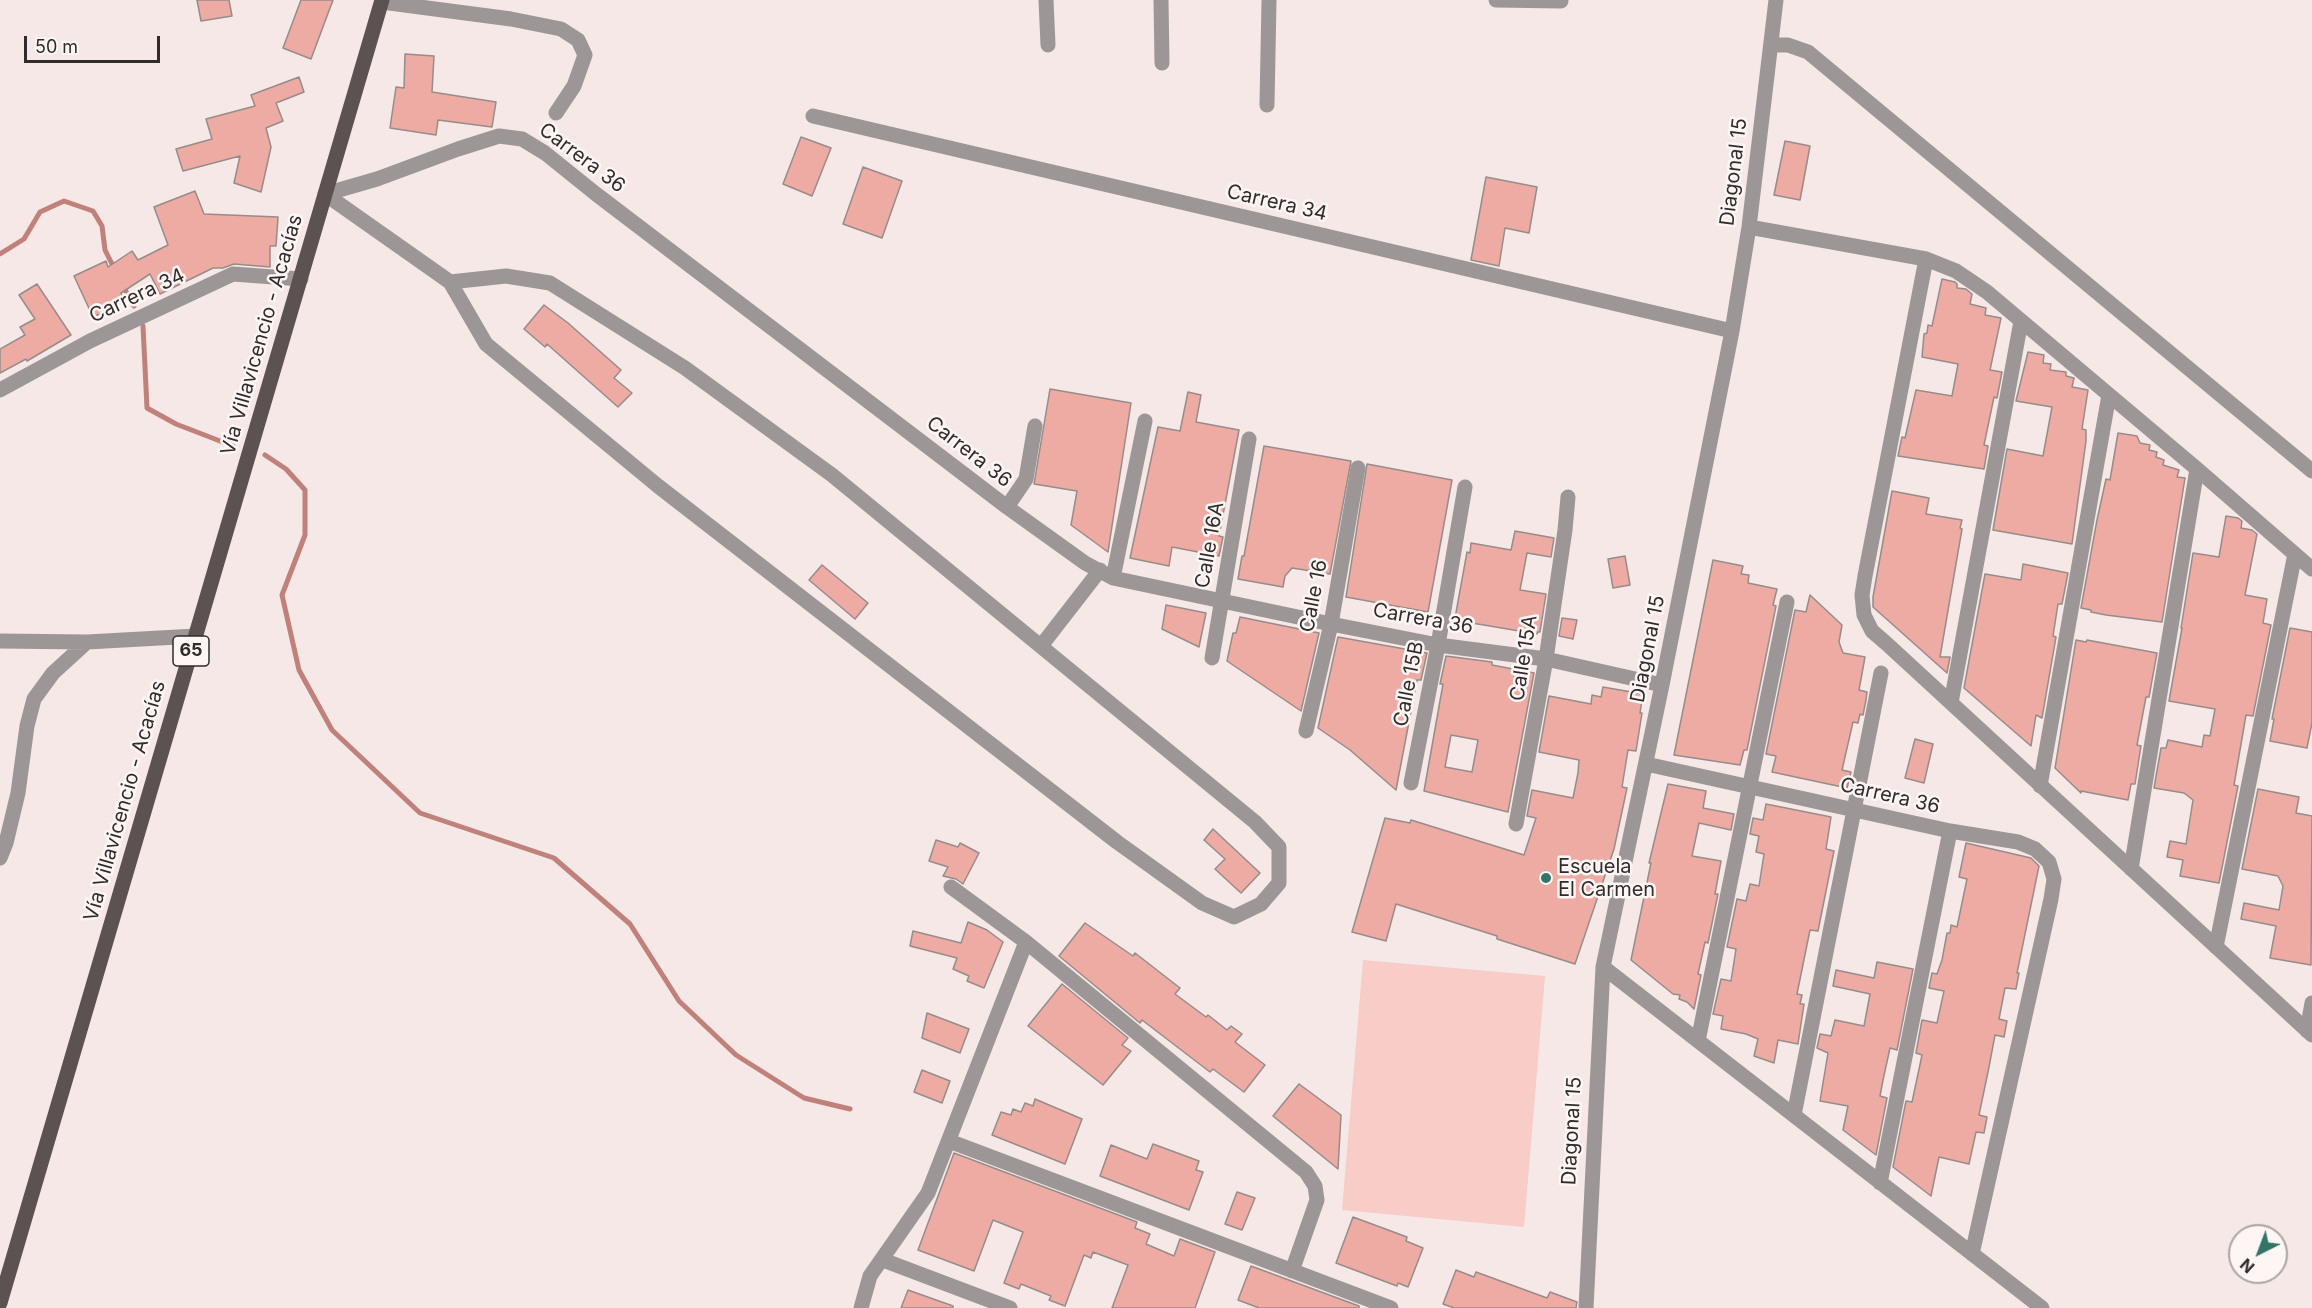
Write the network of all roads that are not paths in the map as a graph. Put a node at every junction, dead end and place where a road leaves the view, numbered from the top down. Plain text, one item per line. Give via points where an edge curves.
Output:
1 (1046, 0) edge
2 (1161, 0) edge
3 (1269, 0) edge
4 (1496, 0) edge
5 (1776, 0) edge
6 (382, 1) edge
7 (1561, 1) edge
8 (1048, 45) dead end
9 (1771, 45) junction
10 (1162, 63) dead end
11 (1267, 105) dead end
12 (556, 113) dead end
13 (813, 116) dead end
14 (326, 194) junction
15 (1749, 227) junction
16 (1926, 259) junction
17 (301, 279) junction
18 (450, 282) junction
19 (2020, 321) junction
20 (1732, 331) junction
21 (0, 390) edge
22 (2109, 395) junction
23 (1145, 421) dead end
24 (1035, 426) dead end
25 (1250, 439) dead end
26 (1358, 468) dead end
27 (2197, 469) junction
28 (2312, 471) edge
29 (1465, 487) dead end
30 (1568, 497) dead end
31 (1007, 507) junction
32 (2295, 554) junction
33 (2312, 569) edge
34 (1100, 570) junction
35 (1113, 578) junction
36 (1221, 601) junction
37 (1787, 602) dead end
38 (1331, 624) junction
39 (196, 636) junction
40 (0, 641) edge
41 (87, 642) junction
42 (1438, 645) junction
43 (1041, 646) junction
44 (1212, 658) dead end
45 (1546, 659) junction
46 (1881, 673) dead end
47 (1662, 685) junction
48 (1951, 703) junction
49 (1306, 731) dead end
50 (1646, 764) junction
51 (1411, 783) dead end
52 (1750, 786) junction
53 (2040, 786) junction
54 (1854, 809) junction
55 (1516, 824) dead end
56 (1950, 831) junction
57 (0, 858) edge
58 (2131, 869) junction
59 (951, 887) dead end
60 (1026, 942) junction
61 (2216, 947) junction
62 (1603, 967) junction
63 (2312, 1003) edge
64 (2309, 1033) edge
65 (1698, 1041) junction
66 (1794, 1115) junction
67 (949, 1141) junction
68 (1880, 1183) junction
69 (1972, 1254) junction
70 (883, 1260) junction
71 (1293, 1271) junction
72 (0, 1301) edge
73 (861, 1308) edge
74 (1010, 1308) edge
75 (1391, 1308) edge
76 (1586, 1308) edge
77 (2042, 1308) edge

1 - 8 street
2 - 10 street
3 - 11 street
4 - 7 street
5 - 9 street, Diagonal 15
6 - 12 street via 561,29 578,40 585,55 574,86
6 - 14 main road, Vía Villavicencio - Acacías / 65
9 - 15 street, Diagonal 15
9 - 28 street via 1788,45 1808,52
13 - 20 street, Carrera 34
14 - 17 main road, Vía Villavicencio - Acacías / 65
14 - 18 street
14 - 31 street, Carrera 36 via 499,136 522,139
15 - 16 street
15 - 20 street, Diagonal 15
16 - 19 street via 1956,271 1988,292
16 - 48 street via 1862,595 1864,615 1872,631
17 - 21 street, Carrera 34 via 233,274 90,341
17 - 39 main road, Vía Villavicencio - Acacías / 65
18 - 43 street via 506,276 550,283 685,368 832,475
18 - 43 street via 486,344 667,493 1117,842 1202,903 1234,917 1261,904 1279,882 1279,847 1255,822
19 - 22 street
19 - 48 street
20 - 47 street, Diagonal 15
22 - 27 street
22 - 53 street
23 - 35 street
24 - 31 street via 1026,479
25 - 36 street, Calle 16A
26 - 38 street, Calle 16
27 - 32 street
27 - 58 street
29 - 42 street, Calle 15B
30 - 45 street, Calle 15A
31 - 34 street, Carrera 36 via 1084,563
32 - 33 street
32 - 61 street
34 - 35 street, Carrera 36
34 - 43 street
35 - 36 street, Carrera 36
36 - 38 street, Carrera 36
36 - 44 street, Calle 16A
37 - 52 street
38 - 42 street, Carrera 36
38 - 49 street, Calle 16
39 - 41 street
39 - 72 main road, Vía Villavicencio - Acacías / 65
40 - 41 street
41 - 57 street via 53,673 34,699 18,793
42 - 45 street, Carrera 36
42 - 51 street, Calle 15B
45 - 47 street, Carrera 36
45 - 55 street, Calle 15A
46 - 54 street
47 - 50 street, Diagonal 15
48 - 53 street
50 - 52 street, Carrera 36
50 - 62 street, Diagonal 15
52 - 54 street, Carrera 36
52 - 65 street
53 - 58 street
54 - 56 street, Carrera 36
54 - 66 street
56 - 68 street
56 - 69 street, Carrera 36 via 2018,842 2034,849 2049,862 2054,879
58 - 61 street
59 - 60 street
60 - 67 street
60 - 71 street via 1306,1172 1315,1186 1317,1200
61 - 64 street
62 - 65 street
62 - 76 street, Diagonal 15
63 - 64 street
65 - 66 street
66 - 68 street
67 - 70 street via 928,1193
67 - 71 street
68 - 69 street
69 - 77 street
70 - 73 street via 870,1276
70 - 74 street
71 - 75 street

